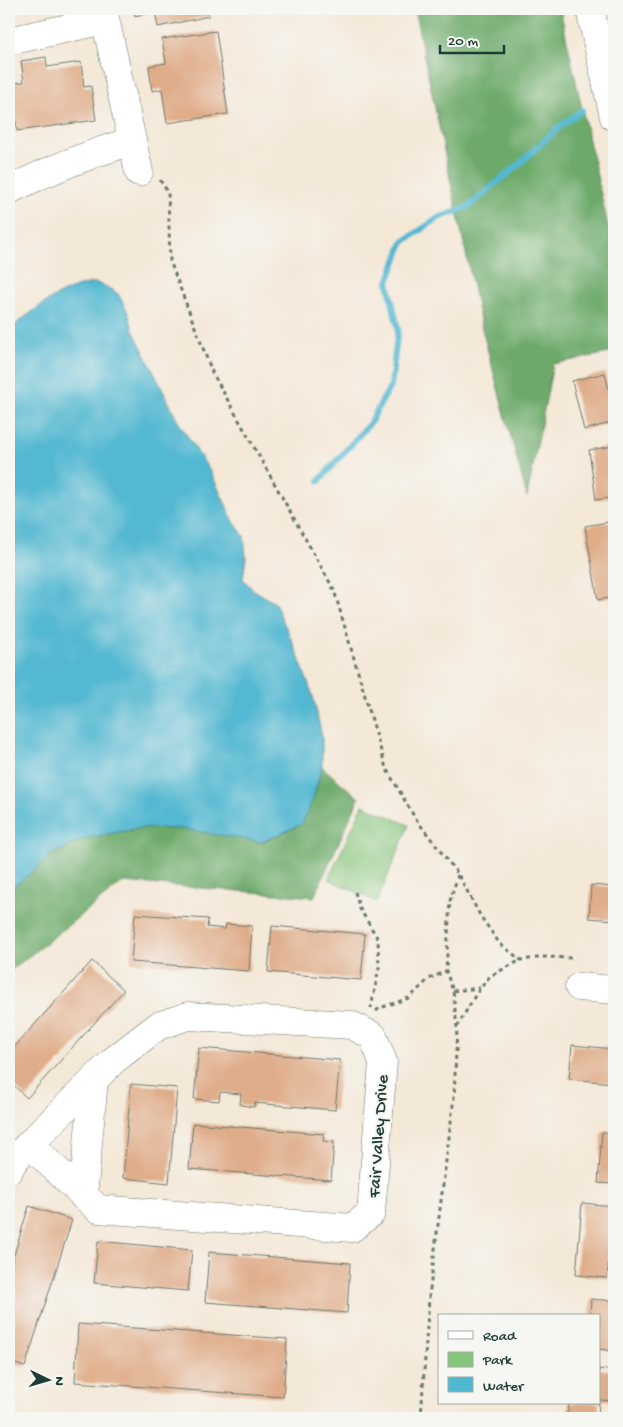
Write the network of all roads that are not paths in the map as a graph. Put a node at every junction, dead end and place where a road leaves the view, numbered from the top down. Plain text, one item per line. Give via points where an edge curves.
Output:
1 (590, 9) edge
2 (104, 14) edge
3 (9, 41) edge
4 (614, 117) edge
5 (132, 140) junction
6 (138, 172) road end
7 (9, 190) edge
8 (579, 987) dead end
9 (614, 990) edge
10 (94, 1080) junction
11 (29, 1144) junction
12 (9, 1170) edge
13 (83, 1196) junction

1 - 4 street
2 - 3 street
2 - 5 street
5 - 6 street
5 - 7 street via 91,153
8 - 9 street
10 - 11 street, Fair Valley Drive
10 - 13 street
10 - 13 street, Fair Valley Drive via 158,1026 188,1016 351,1026 373,1036 383,1062 371,1213 352,1228 98,1209
11 - 12 street, Fair Valley Drive
11 - 13 street, Fair Valley Drive

